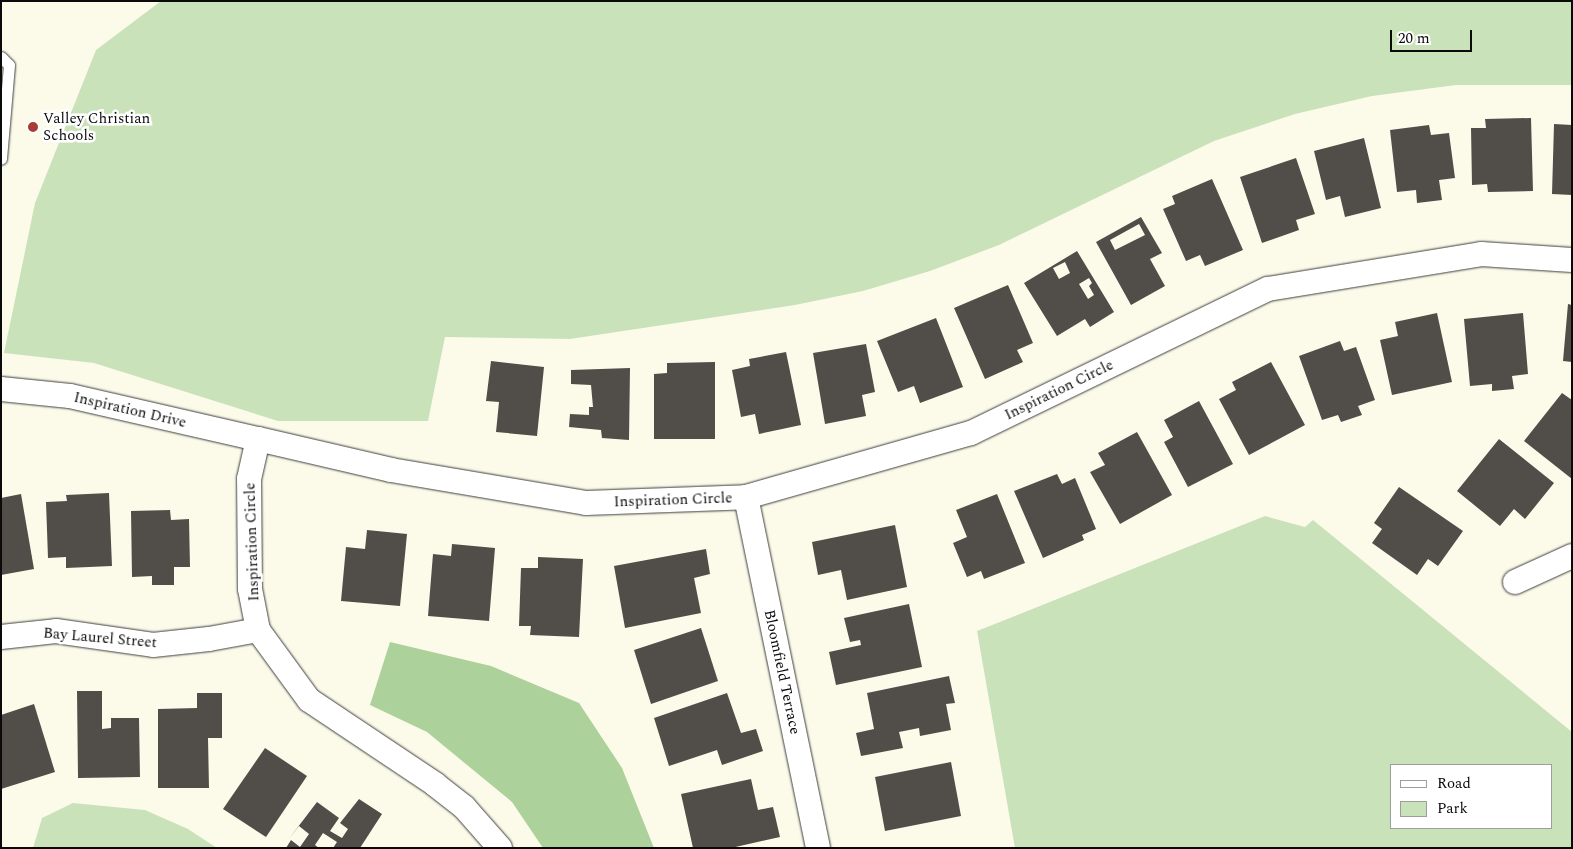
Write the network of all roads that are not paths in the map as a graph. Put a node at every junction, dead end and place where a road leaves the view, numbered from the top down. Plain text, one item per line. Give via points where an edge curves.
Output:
1 (1, 57) edge
2 (1, 159) edge
3 (1572, 260) edge
4 (1, 389) edge
5 (258, 439) junction
6 (746, 497) junction
7 (1572, 556) edge
8 (1515, 582) dead end
9 (258, 630) junction
10 (1, 637) edge
11 (500, 848) edge
12 (818, 848) edge

1 - 2 lane via 9,64
3 - 6 street, Inspiration Circle via 1481,254 1268,289 971,433
4 - 5 street, Inspiration Drive via 70,396
5 - 6 street, Inspiration Circle via 391,470 586,503
5 - 9 street, Inspiration Circle via 249,479 250,589
6 - 12 street, Bloomfield Terrace
7 - 8 street
9 - 10 street, Bay Laurel Street via 154,644 56,632
9 - 11 street, Inspiration Circle via 309,700 435,784 464,807

